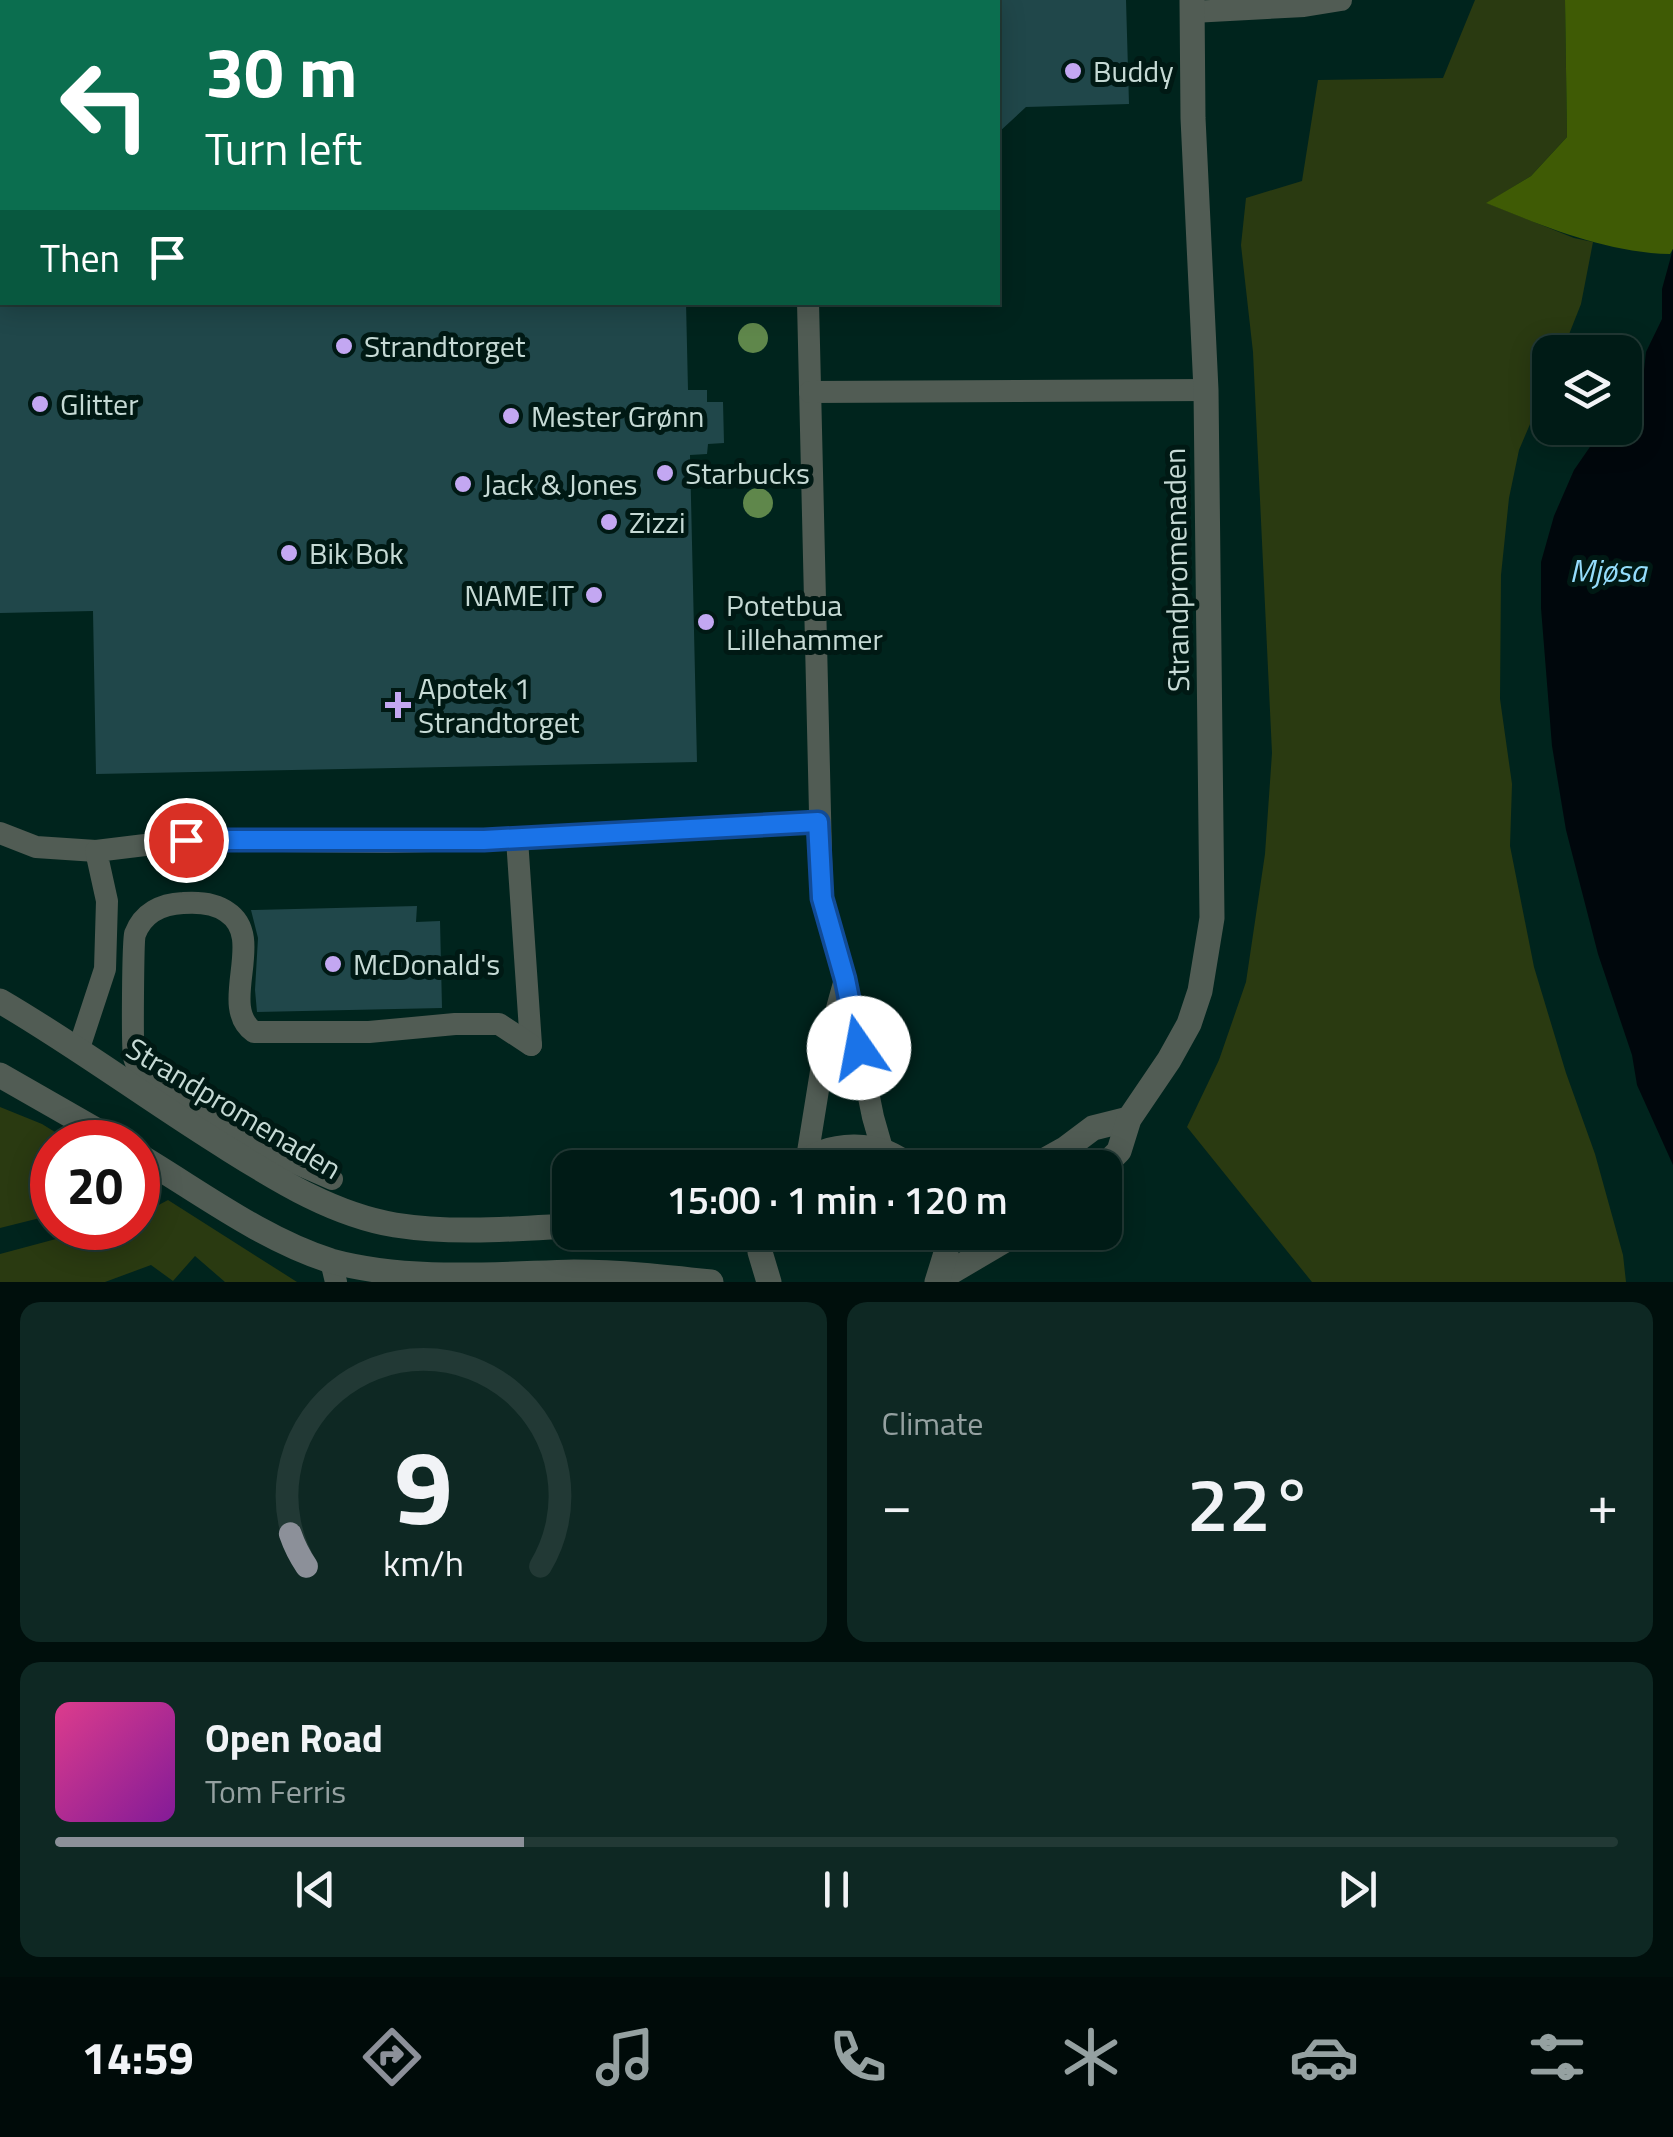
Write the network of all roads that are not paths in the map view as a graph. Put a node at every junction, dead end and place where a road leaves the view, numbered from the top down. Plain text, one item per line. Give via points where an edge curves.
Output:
1 (1341, 0) edge
2 (1192, 6) edge
3 (808, 305) edge
4 (1206, 390) junction
5 (810, 392) junction
6 (818, 822) junction
7 (0, 833) edge
8 (517, 839) junction
9 (96, 850) junction
10 (845, 979) junction
11 (0, 1001) edge
12 (78, 1051) junction
13 (0, 1076) edge
14 (1128, 1119) junction
15 (78, 1120) edge
16 (804, 1150) edge
17 (829, 1150) edge
18 (875, 1150) edge
19 (883, 1150) edge
20 (1063, 1150) edge
21 (1119, 1150) edge
22 (160, 1168) edge
23 (332, 1179) dead end
24 (552, 1226) edge
25 (760, 1250) edge
26 (946, 1250) edge
27 (989, 1250) edge
28 (333, 1271) edge
29 (938, 1280) edge
30 (712, 1282) edge
31 (769, 1282) edge

1 - 2 lane
2 - 4 street, Strandpromenaden
3 - 5 lane
4 - 5 lane
4 - 14 street, Strandpromenaden via 1212,918 1189,1024
5 - 6 lane
6 - 8 lane
6 - 10 lane via 822,898
7 - 9 lane via 36,847
8 - 9 lane via 186,840
8 - 23 lane via 530,1045 499,1024 254,1032 240,1009 242,939 228,912 190,902 166,904 146,916 134,937 134,1059 144,1077 259,1147
9 - 12 lane via 107,902 105,969
10 - 16 lane
10 - 19 lane
11 - 12 street, Strandpromenaden
12 - 24 street, Strandpromenaden via 285,1184 354,1214 432,1229
13 - 15 street
14 - 20 street via 1093,1128
14 - 21 street, Strandpromenaden
17 - 18 street
22 - 28 street
25 - 31 street
26 - 29 street
27 - 29 street
28 - 30 street via 580,1272

